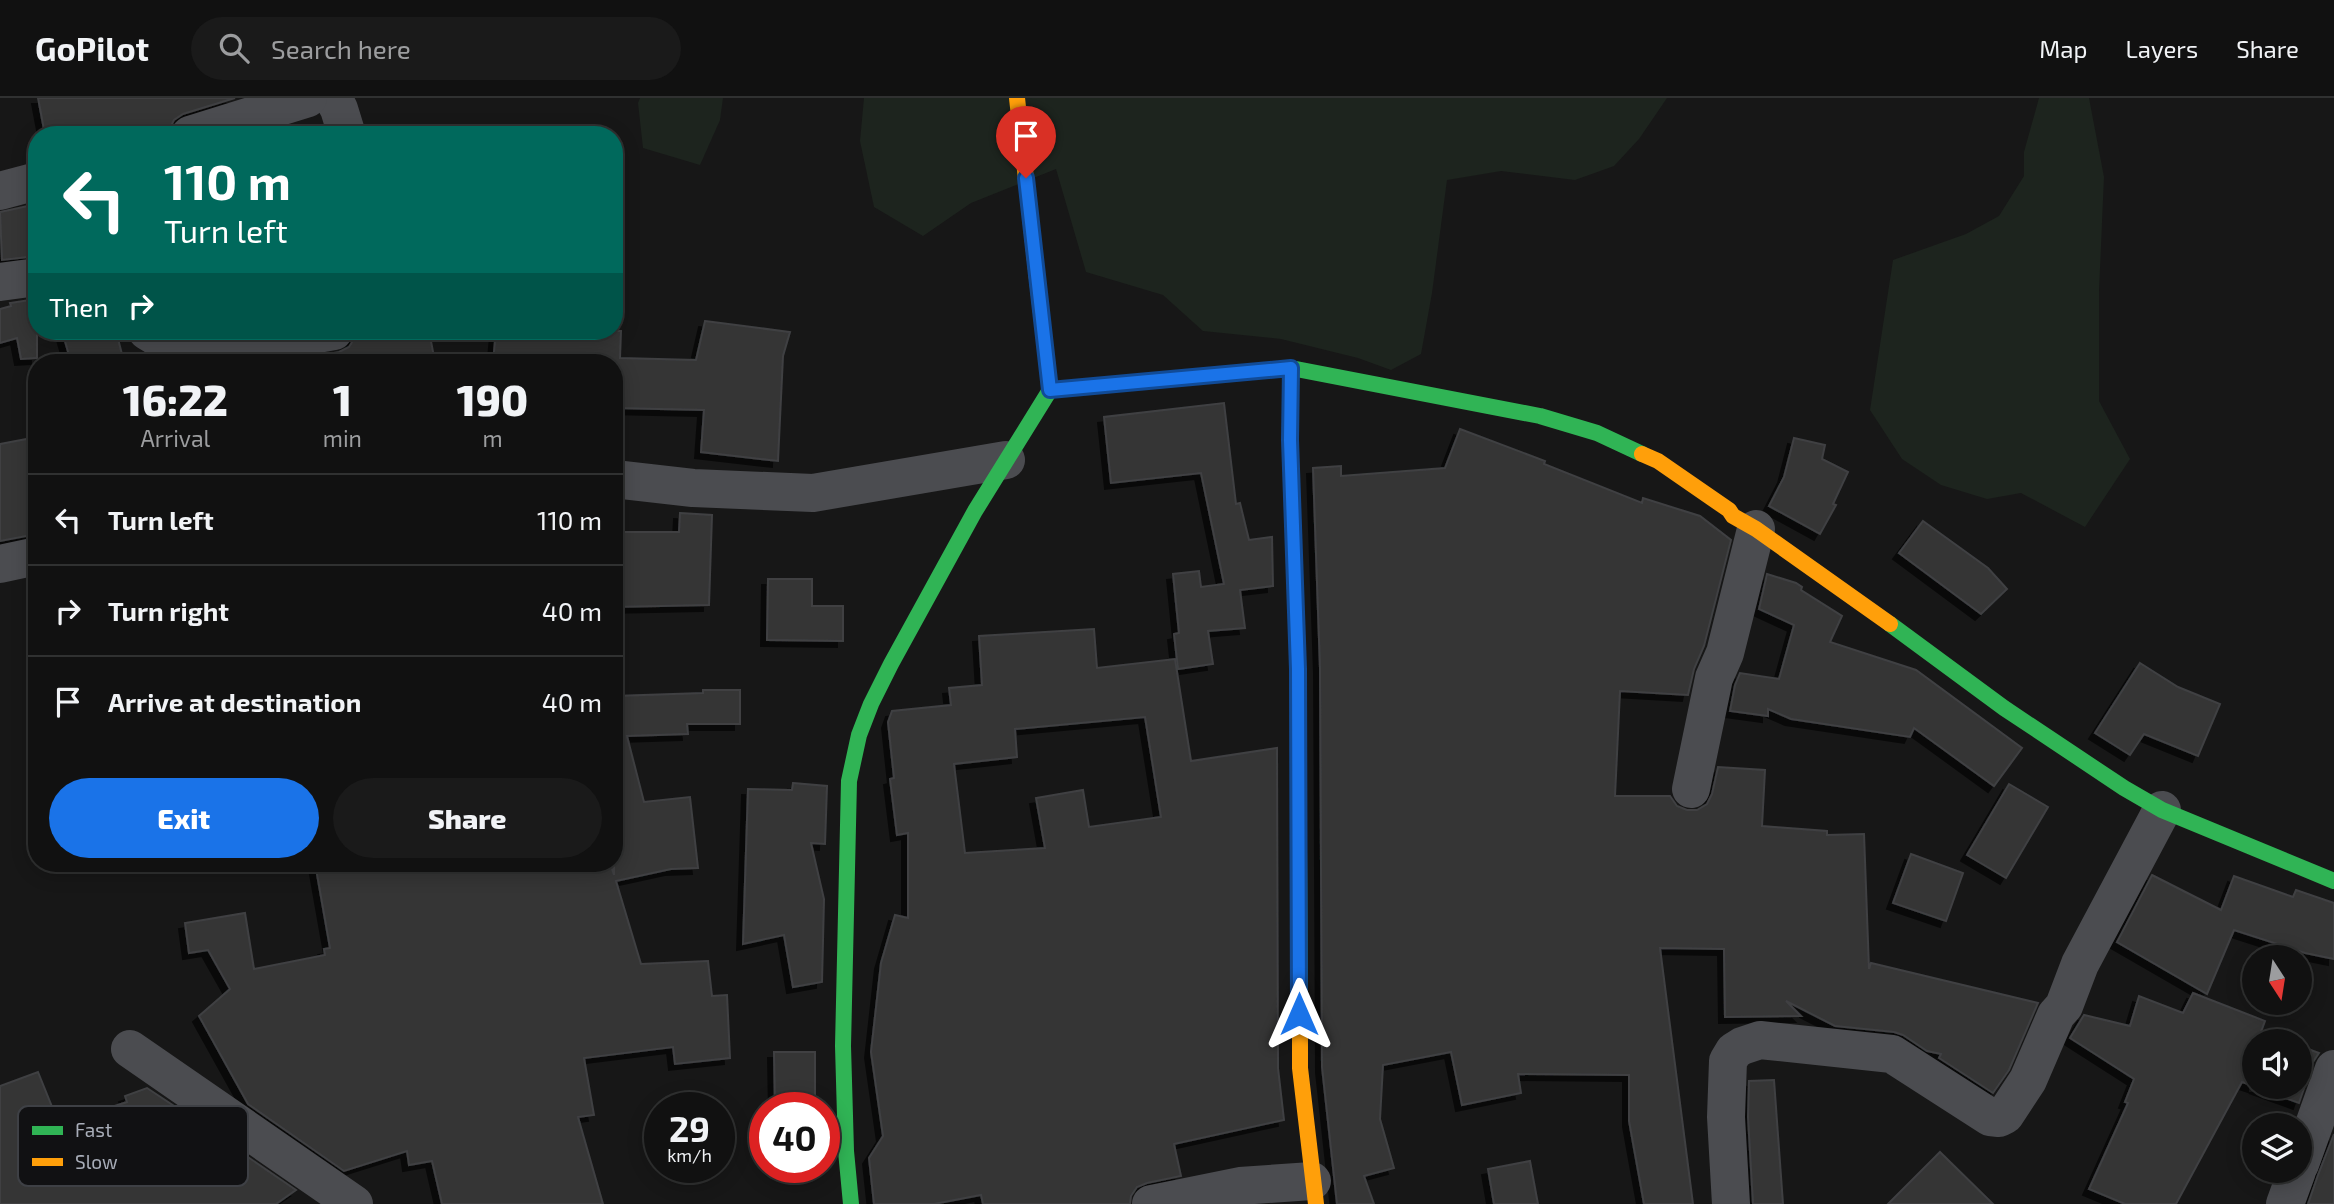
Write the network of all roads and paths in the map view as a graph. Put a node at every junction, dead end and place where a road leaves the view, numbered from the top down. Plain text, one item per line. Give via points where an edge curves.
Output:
1 (308, 98) edge
2 (333, 98) edge
3 (1017, 98) edge
4 (219, 126) edge
5 (345, 126) edge
6 (28, 183) edge
7 (0, 191) edge
8 (28, 278) edge
9 (0, 282) edge
10 (162, 340) edge
11 (284, 340) edge
12 (197, 354) edge
13 (208, 354) edge
14 (1291, 368) junction
15 (1050, 390) junction
16 (1006, 460) junction
17 (623, 480) edge
18 (1756, 529) junction
19 (28, 558) edge
20 (0, 564) edge
21 (1691, 789) dead end
22 (2162, 810) junction
23 (2334, 881) edge
24 (130, 1049) dead end
25 (2334, 1069) edge
26 (212, 1106) edge
27 (2312, 1130) edge
28 (248, 1131) edge
29 (2293, 1183) edge
30 (1314, 1192) edge
31 (354, 1204) edge
32 (851, 1204) edge
33 (1151, 1204) edge
34 (1731, 1204) edge
35 (2285, 1204) edge

1 - 4 street
2 - 5 street
3 - 15 street
6 - 7 street
8 - 9 street
10 - 12 street
11 - 13 street
14 - 15 street
14 - 18 street via 1540,416 1597,433 1658,461
14 - 30 street via 1300,1068
15 - 16 street
16 - 17 street via 813,492 718,490
16 - 32 street via 895,656 853,756 843,1080
18 - 21 street via 1725,653 1714,678
18 - 22 street via 2004,708
19 - 20 street
22 - 23 street
22 - 34 street via 2080,964 2028,1080 2005,1115 1990,1117 1892,1055 1760,1040 1742,1046 1728,1060
24 - 26 street
25 - 27 street
28 - 31 street
29 - 35 street
30 - 33 street via 1240,1186

